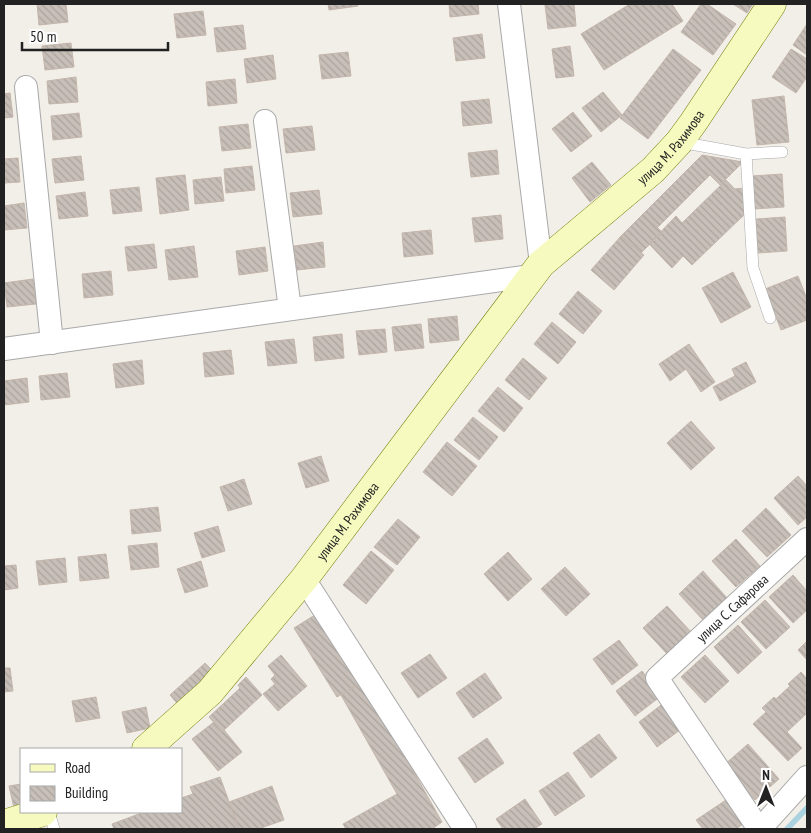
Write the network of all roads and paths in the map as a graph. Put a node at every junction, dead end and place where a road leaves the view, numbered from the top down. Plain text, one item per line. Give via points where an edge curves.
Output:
1 (509, 4) edge
2 (772, 4) edge
3 (26, 87) dead end
4 (265, 121) dead end
5 (678, 142) junction
6 (782, 152) dead end
7 (746, 154) junction
8 (536, 270) junction
9 (290, 309) junction
10 (770, 318) dead end
11 (52, 342) junction
12 (4, 349) edge
13 (807, 539) edge
14 (304, 579) junction
15 (147, 748) edge
16 (807, 777) edge
17 (40, 813) edge
18 (49, 813) edge
19 (4, 824) edge
20 (54, 829) edge
21 (466, 829) edge
22 (760, 829) edge

1 - 8 street
2 - 5 street, улица М. Рахимова
3 - 11 street
4 - 9 street
5 - 7 lane
5 - 8 street, улица М. Рахимова via 653,170
6 - 7 lane
7 - 10 lane via 753,268
8 - 9 street
8 - 14 street, улица М. Рахимова
9 - 11 street
11 - 12 street
13 - 22 street, улица С. Сафарова via 657,678
14 - 15 street, улица М. Рахимова via 210,692
14 - 21 street
16 - 22 street
17 - 19 street
18 - 20 lane

